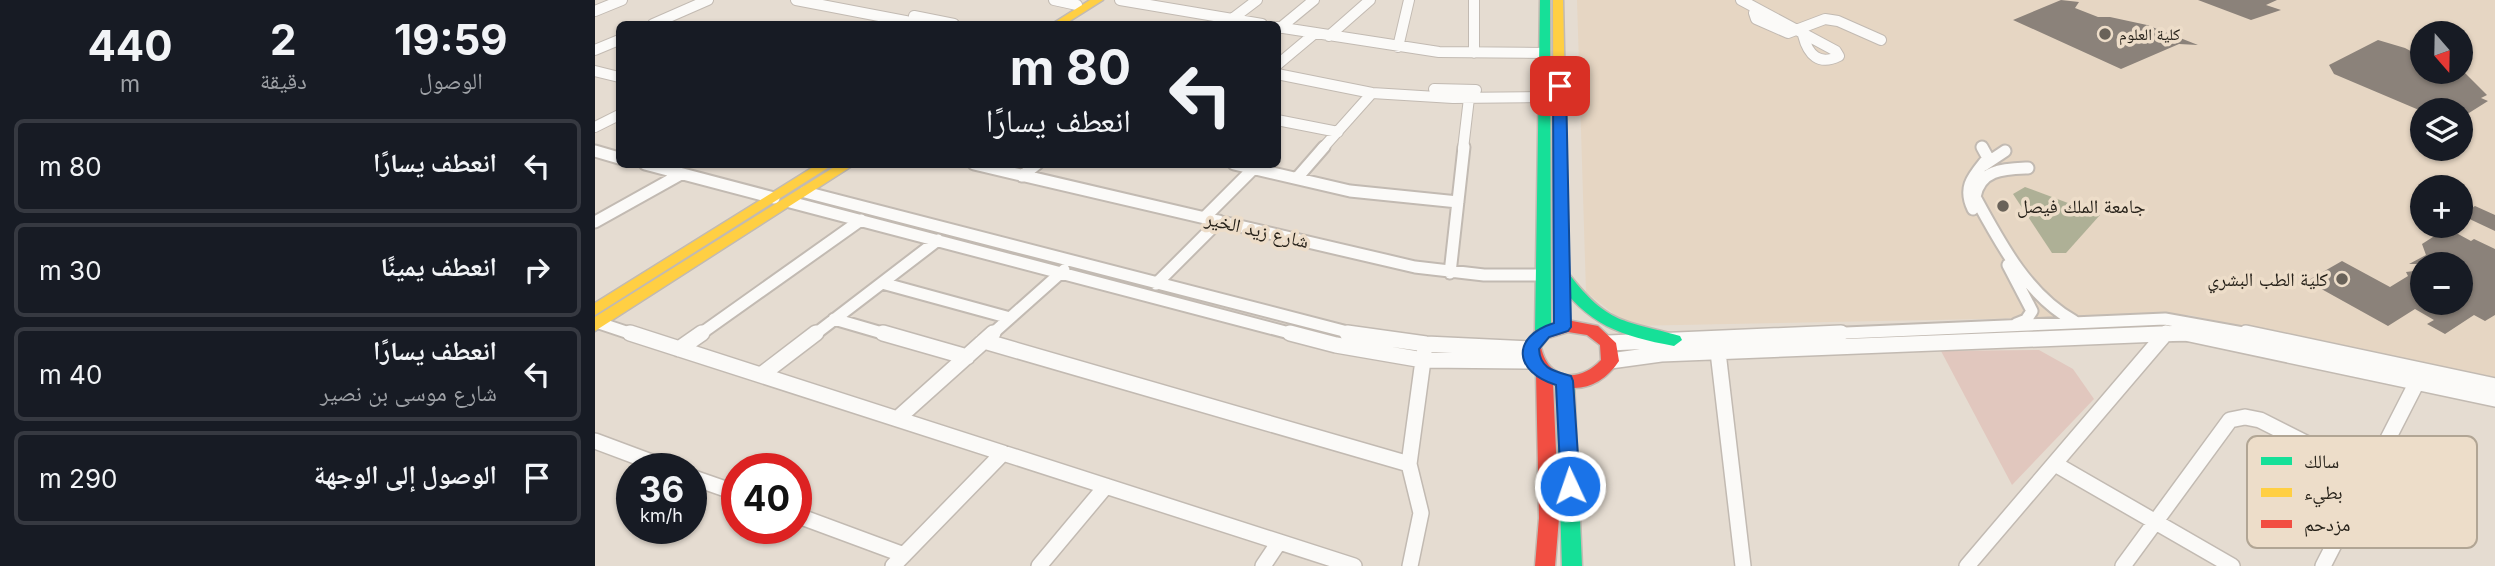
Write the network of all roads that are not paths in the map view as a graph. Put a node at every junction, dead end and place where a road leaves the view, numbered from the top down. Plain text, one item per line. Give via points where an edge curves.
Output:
1 (611, 0) edge
2 (622, 0) edge
3 (708, 0) edge
4 (796, 0) edge
5 (832, 0) edge
6 (1054, 0) edge
7 (1098, 0) edge
8 (1120, 0) edge
9 (1179, 0) edge
10 (1257, 0) edge
11 (1314, 0) edge
12 (1370, 0) edge
13 (1409, 0) edge
14 (1474, 0) edge
15 (1545, 0) edge
16 (1558, 0) edge
17 (1741, 0) edge
18 (1081, 2) edge
19 (1168, 8) junction
20 (595, 9) edge
21 (1232, 19) junction
22 (660, 21) edge
23 (905, 21) edge
24 (933, 21) edge
25 (1052, 21) edge
26 (1063, 21) edge
27 (1244, 21) edge
28 (1281, 25) edge
29 (1281, 27) edge
30 (1314, 34) junction
31 (1329, 36) junction
32 (1881, 40) dead end
33 (616, 41) edge
34 (1398, 47) junction
35 (595, 50) edge
36 (1474, 53) junction
37 (1545, 53) junction
38 (1281, 63) edge
39 (1281, 68) edge
40 (595, 71) edge
41 (1281, 74) edge
42 (1295, 74) junction
43 (616, 76) edge
44 (1372, 93) junction
45 (1546, 94) junction
46 (1469, 98) junction
47 (616, 116) edge
48 (1281, 121) edge
49 (595, 127) edge
50 (1338, 132) junction
51 (1982, 146) dead end
52 (2005, 151) dead end
53 (598, 154) edge
54 (616, 157) edge
55 (2018, 158) dead end
56 (1982, 166) junction
57 (659, 168) edge
58 (823, 168) edge
59 (843, 168) edge
60 (990, 168) edge
61 (1032, 168) edge
62 (1249, 168) edge
63 (2028, 168) dead end
64 (1253, 169) junction
65 (1995, 171) junction
66 (681, 174) junction
67 (1022, 176) junction
68 (1297, 178) junction
69 (805, 192) junction
70 (782, 200) junction
71 (1458, 202) junction
72 (1204, 218) junction
73 (861, 220) junction
74 (1219, 221) junction
75 (595, 222) edge
76 (938, 240) junction
77 (1072, 262) junction
78 (1061, 272) junction
79 (1450, 273) junction
80 (1542, 275) junction
81 (1562, 276) junction
82 (882, 283) junction
83 (1156, 284) junction
84 (1010, 318) junction
85 (596, 319) edge
86 (834, 319) junction
87 (2078, 323) junction
88 (2014, 326) junction
89 (1562, 327) junction
90 (1543, 333) junction
91 (2166, 333) junction
92 (1674, 340) junction
93 (984, 341) junction
94 (1608, 343) junction
95 (679, 349) junction
96 (1425, 352) junction
97 (1718, 352) junction
98 (1532, 355) junction
99 (967, 356) junction
100 (1610, 361) junction
101 (761, 375) junction
102 (1544, 375) junction
103 (1565, 381) junction
104 (2417, 382) junction
105 (2495, 386) edge
106 (2495, 399) edge
107 (897, 419) junction
108 (2290, 436) edge
109 (2389, 436) edge
110 (595, 441) edge
111 (627, 453) edge
112 (1003, 453) junction
113 (1409, 464) junction
114 (2055, 464) junction
115 (1107, 486) junction
116 (812, 522) edge
117 (2155, 522) junction
118 (1279, 542) junction
119 (2332, 548) edge
120 (898, 560) edge
121 (1039, 566) edge
122 (1263, 566) edge
123 (1354, 566) edge
124 (1410, 566) edge
125 (1545, 566) edge
126 (1572, 566) edge
127 (1743, 566) edge
128 (1967, 566) edge
129 (2123, 566) edge
130 (2232, 566) edge
131 (2323, 566) edge

1 - 20 street
2 - 20 street
3 - 22 street
4 - 23 street
5 - 24 street
6 - 18 street
7 - 26 street
8 - 19 street
9 - 19 street
10 - 21 street
11 - 28 street
12 - 31 street
13 - 34 street
14 - 36 street
15 - 37 street
16 - 81 street
17 - 32 street via 1758,10 1756,19 1781,32 1799,32 1825,19
18 - 25 street
19 - 21 street
21 - 27 street
29 - 30 street
30 - 31 street
30 - 38 street
31 - 34 street
33 - 35 street
34 - 36 street
36 - 37 street
37 - 45 street
39 - 42 street
40 - 43 street
41 - 42 street
42 - 44 street
42 - 45 street via 1385,86
44 - 46 street
44 - 50 street
45 - 46 street
45 - 80 street
46 - 71 street
47 - 49 street
48 - 50 street
50 - 68 street
51 - 56 street via 1987,158
52 - 56 street
53 - 54 street
55 - 65 street
56 - 88 street via 1969,177 1965,190 2032,311
57 - 66 street
58 - 70 street
59 - 69 street
60 - 67 street, شارع زيد الخير
61 - 67 street
62 - 64 street
63 - 65 street
64 - 68 street
64 - 72 street
65 - 87 street via 1976,184 1975,197 1982,211 2035,291
66 - 70 street
66 - 75 street
67 - 72 street, شارع زيد الخير
68 - 71 street via 1390,197
69 - 70 street
69 - 77 street
70 - 73 street
70 - 85 street
71 - 79 street
72 - 74 street, شارع زيد الخير
73 - 76 street
73 - 95 street
74 - 79 street, شارع زيد الخير
74 - 83 street
76 - 78 street
76 - 82 street
77 - 78 street
77 - 83 street
78 - 84 street
78 - 96 street via 1336,345
79 - 80 street, شارع زيد الخير
80 - 90 street
81 - 89 street
81 - 92 street via 1582,306 1607,324
82 - 84 street
82 - 86 street
83 - 96 street
84 - 93 street
85 - 95 street
86 - 99 street
86 - 101 street
87 - 88 street
87 - 105 street via 2199,323
88 - 92 street
89 - 90 street
89 - 94 street via 1591,330
90 - 98 street
91 - 97 street
91 - 104 street via 2221,338
91 - 114 street
92 - 94 street
93 - 99 street
93 - 113 street
94 - 100 street
95 - 101 street
96 - 98 street
96 - 113 street
97 - 100 street
97 - 127 street
98 - 102 street
99 - 107 street
100 - 103 street via 1596,376
101 - 107 street
102 - 103 street
102 - 125 street via 1549,518
103 - 126 street
104 - 106 street
104 - 109 street
107 - 112 street
108 - 117 street via 2248,416 2230,420
110 - 111 street
112 - 115 street
112 - 120 street
113 - 124 street via 1421,513
114 - 117 street
114 - 128 street
115 - 118 street
115 - 121 street
116 - 120 street
117 - 129 street
117 - 130 street
118 - 122 street
118 - 123 street
119 - 131 street

